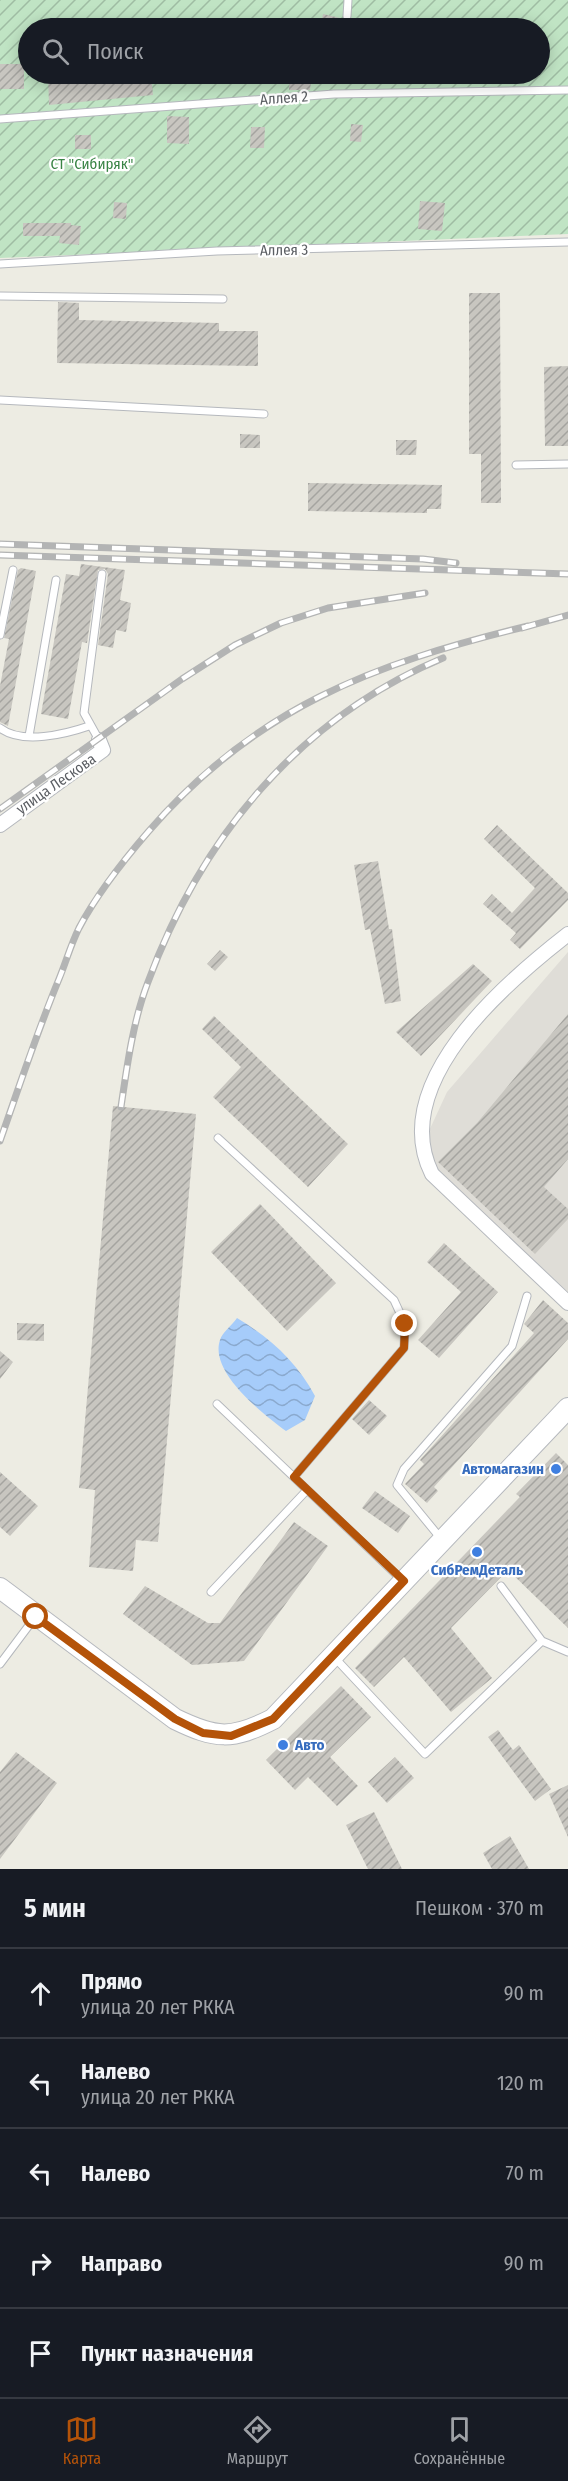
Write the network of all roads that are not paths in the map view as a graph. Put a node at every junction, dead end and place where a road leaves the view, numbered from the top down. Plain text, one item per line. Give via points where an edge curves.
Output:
1 (348, 0) edge
2 (347, 16) dead end
3 (568, 90) edge
4 (0, 119) edge
5 (568, 242) edge
6 (0, 264) edge
7 (0, 296) edge
8 (223, 299) dead end
9 (0, 400) edge
10 (264, 414) dead end
11 (568, 464) edge
12 (516, 465) dead end
13 (13, 570) dead end
14 (102, 574) dead end
15 (56, 580) dead end
16 (0, 635) edge
17 (89, 726) junction
18 (0, 728) edge
19 (29, 736) junction
20 (99, 740) joint
21 (0, 825) edge
22 (568, 934) edge
23 (218, 1138) dead end
24 (527, 1296) dead end
25 (568, 1302) edge
26 (217, 1404) dead end
27 (568, 1408) edge
28 (294, 1477) junction
29 (307, 1490) junction
30 (444, 1542) dead end
31 (404, 1581) junction
32 (501, 1586) dead end
33 (0, 1588) edge
34 (211, 1592) dead end
35 (36, 1617) junction
36 (542, 1641) junction
37 (568, 1652) edge
38 (333, 1656) junction
39 (0, 1664) edge

1 - 2 lane
3 - 4 lane, Аллея 2 via 334,94
5 - 6 lane, Аллея 3 via 217,251
7 - 8 lane
9 - 10 lane
11 - 12 lane
13 - 16 lane
14 - 17 lane via 84,713
15 - 19 lane
17 - 19 lane via 61,736
17 - 20 lane
18 - 19 lane
20 - 21 street, улица Лескова via 103,750 93,759
22 - 25 street via 522,969 455,1042 435,1080 424,1119 424,1156 432,1174
23 - 28 lane via 394,1300 405,1324 404,1348
24 - 30 lane via 512,1346 422,1446 397,1485
26 - 28 lane
27 - 31 main road
28 - 29 lane
29 - 31 lane
29 - 34 lane
31 - 38 main road
32 - 36 lane
33 - 35 main road
35 - 38 main road via 175,1719 203,1733 231,1736 273,1719
35 - 39 lane
36 - 37 lane
36 - 38 lane via 425,1754

